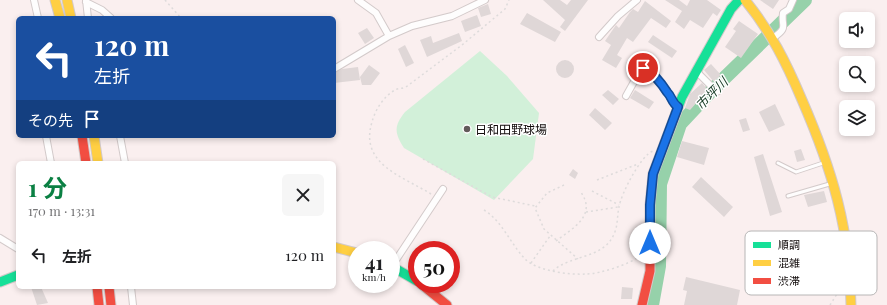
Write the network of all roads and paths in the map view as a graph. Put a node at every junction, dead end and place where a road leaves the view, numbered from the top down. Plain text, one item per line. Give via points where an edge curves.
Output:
1 (34, 0) edge
2 (55, 0) edge
3 (67, 0) edge
4 (165, 0) edge
5 (358, 0) edge
6 (485, 0) edge
7 (509, 0) edge
8 (637, 0) edge
9 (739, 0) edge
10 (745, 0) edge
11 (793, 0) edge
12 (86, 1) edge
13 (38, 16) edge
14 (59, 16) edge
15 (71, 16) edge
16 (88, 16) edge
17 (109, 16) edge
18 (179, 16) edge
19 (389, 36) junction
20 (599, 36) dead end
21 (773, 38) junction
22 (336, 68) edge
23 (696, 71) junction
24 (717, 92) dead end
25 (626, 96) dead end
26 (678, 107) junction
27 (46, 138) edge
28 (82, 138) edge
29 (94, 138) edge
30 (120, 138) edge
31 (657, 151) dead end
32 (423, 159) dead end
33 (50, 161) edge
34 (86, 161) edge
35 (98, 161) edge
36 (125, 161) edge
37 (827, 161) junction
38 (778, 163) dead end
39 (639, 165) junction
40 (597, 180) dead end
41 (835, 183) junction
42 (564, 185) dead end
43 (444, 189) dead end
44 (580, 191) dead end
45 (592, 191) dead end
46 (788, 196) dead end
47 (438, 197) junction
48 (535, 206) junction
49 (619, 206) junction
50 (484, 210) dead end
51 (586, 212) junction
52 (846, 231) edge
53 (550, 236) junction
54 (0, 238) edge
55 (556, 241) junction
56 (16, 248) edge
57 (336, 248) edge
58 (348, 251) edge
59 (400, 253) edge
60 (644, 253) dead end
61 (578, 259) junction
62 (531, 263) junction
63 (552, 271) junction
64 (16, 276) edge
65 (0, 282) edge
66 (97, 289) edge
67 (109, 289) edge
68 (131, 289) edge
69 (431, 293) edge
70 (836, 295) edge
71 (99, 305) edge
72 (111, 305) edge
73 (133, 305) edge
74 (446, 305) edge
75 (642, 305) edge
76 (830, 305) edge

1 - 13 street
2 - 14 main road
3 - 15 main road
4 - 18 path
5 - 19 street via 376,13
6 - 19 street via 452,16 412,26
7 - 47 path via 505,9 462,45 406,87 390,94 373,118 368,142 376,158 384,166
8 - 20 street
9 - 23 main road via 731,9
10 - 21 main road
11 - 21 street via 789,9 783,13 783,28
12 - 16 street
12 - 17 street
19 - 22 street
21 - 37 main road via 788,67
23 - 24 street
23 - 26 main road
25 - 26 street via 640,71 645,68
26 - 75 main road via 651,182 650,271
27 - 33 street
28 - 34 main road
29 - 35 main road
30 - 36 street
31 - 39 path via 647,154
32 - 48 path via 492,197
37 - 38 lane via 796,172
37 - 41 main road
39 - 40 path
39 - 49 path
41 - 46 lane
41 - 52 main road
42 - 48 path via 547,193
43 - 47 street
44 - 51 path via 586,202
45 - 49 path
47 - 59 street
48 - 53 path via 542,226
49 - 51 path
49 - 61 path via 612,238 597,251
50 - 62 path via 492,215
51 - 55 path via 580,222
53 - 55 path
53 - 62 path
54 - 56 street
55 - 61 path
57 - 58 main road
60 - 63 path via 635,259 592,274
61 - 63 path
62 - 63 path via 543,270
64 - 65 main road
66 - 71 main road
67 - 72 main road
68 - 73 street
69 - 74 main road
70 - 76 path

